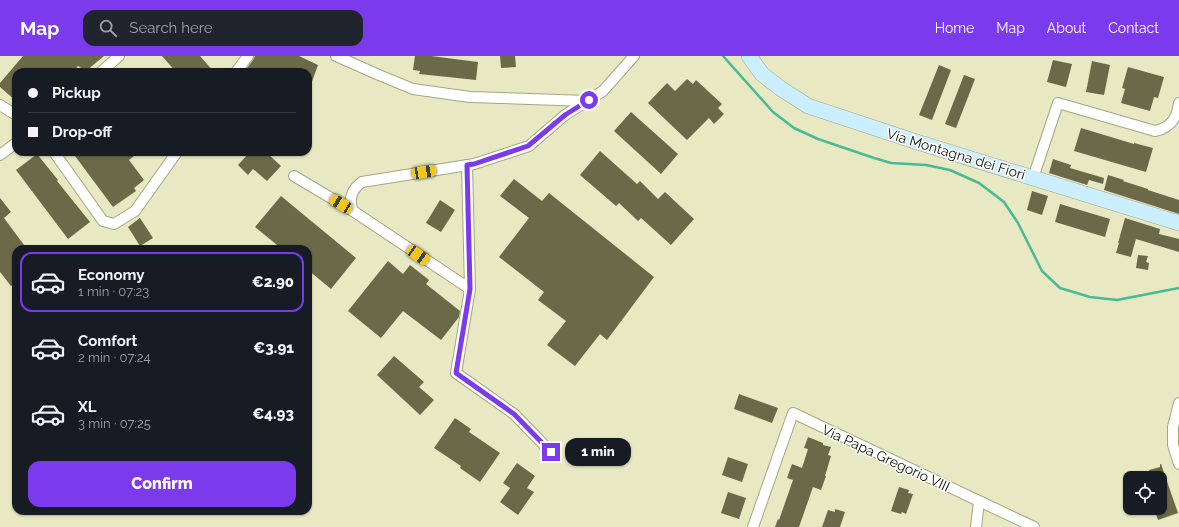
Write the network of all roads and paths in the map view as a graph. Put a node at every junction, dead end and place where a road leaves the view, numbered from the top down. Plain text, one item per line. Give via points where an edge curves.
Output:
1 (119, 56) edge
2 (248, 56) edge
3 (336, 56) edge
4 (634, 56) edge
5 (749, 56) edge
6 (106, 68) edge
7 (239, 68) edge
8 (589, 100) junction
9 (1179, 103) edge
10 (0, 105) edge
11 (12, 112) edge
12 (12, 146) edge
13 (0, 155) edge
14 (57, 156) edge
15 (175, 156) edge
16 (467, 165) junction
17 (294, 176) dead end
18 (1033, 178) junction
19 (353, 211) junction
20 (1179, 223) edge
21 (470, 289) junction
22 (1179, 404) edge
23 (551, 452) dead end
24 (1179, 464) edge
25 (979, 502) junction
26 (753, 527) edge
27 (976, 527) edge
28 (1034, 527) edge

1 - 6 street
2 - 7 street
3 - 8 street via 413,89 470,97
4 - 8 street via 603,91
5 - 18 main road, Via Montagna dei Fiori via 762,74 808,106
8 - 16 street via 565,115 528,146
9 - 18 street via 1177,115 1172,122 1165,128 1155,131 1058,103
10 - 11 street
12 - 13 street
14 - 15 street via 103,221 114,224 135,211
16 - 19 street via 362,182 352,193 350,202
16 - 21 street
17 - 19 street
18 - 20 main road, Via Montagna dei Fiori
19 - 21 street
21 - 23 street via 456,373 514,414
22 - 24 street via 1173,427 1173,446
25 - 26 street, Via Papa Gregorio VIII via 793,413
25 - 27 street
25 - 28 street, Via Papa Gregorio VIII

